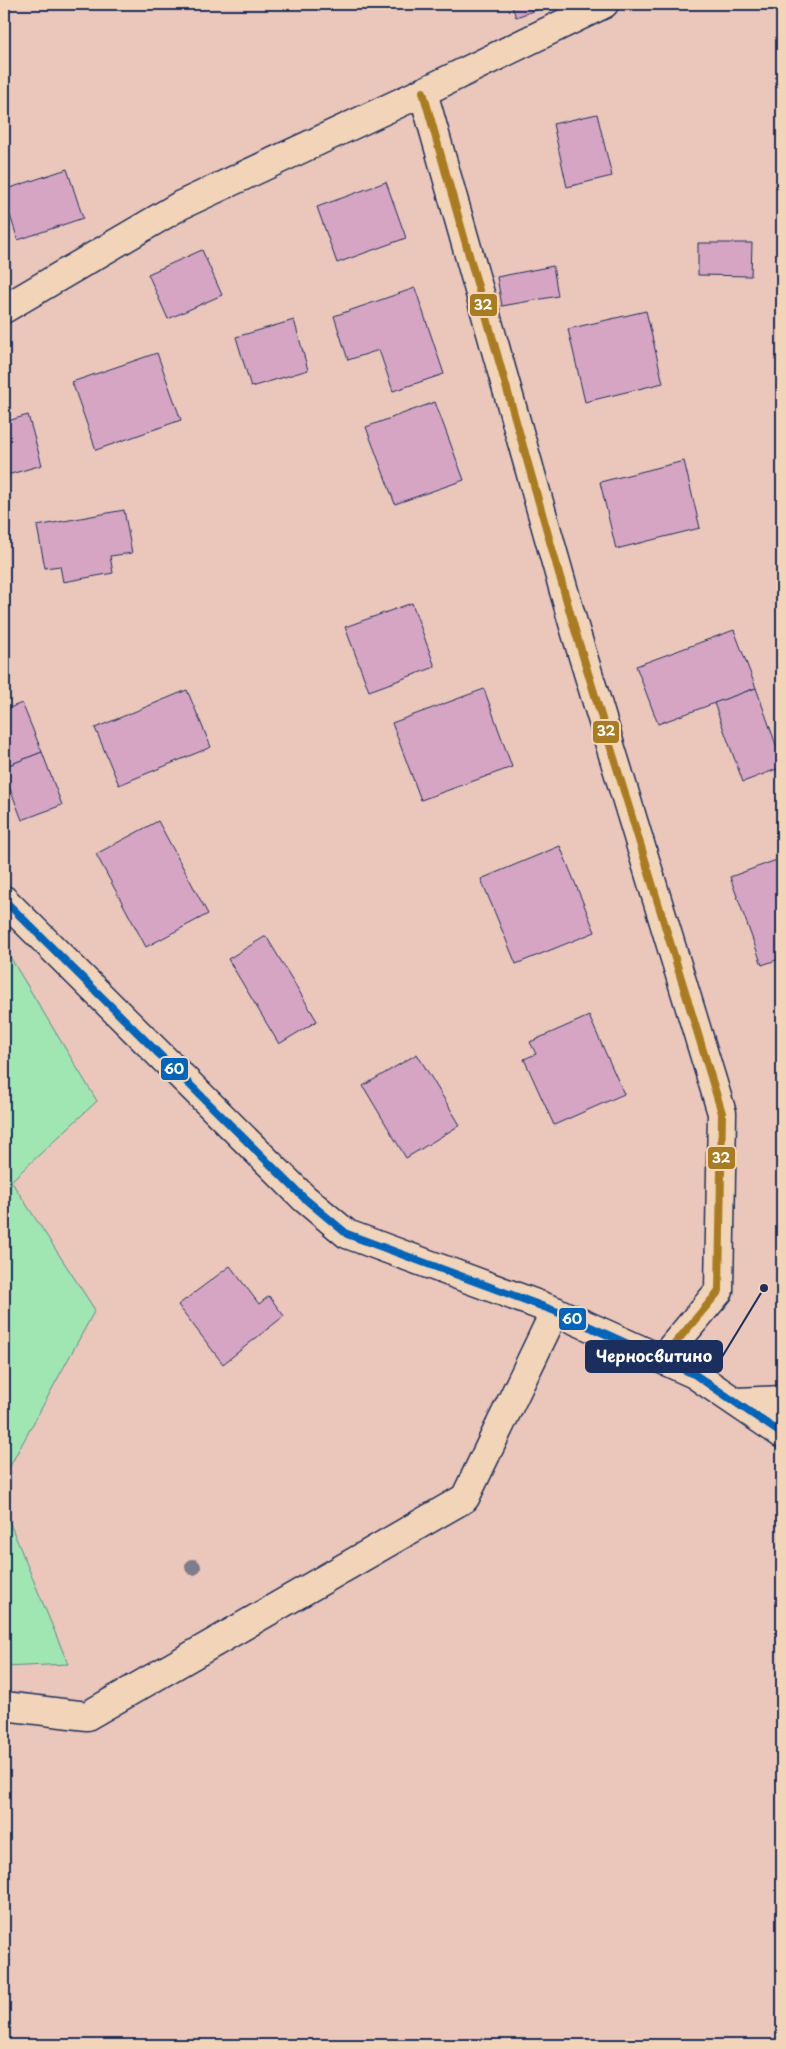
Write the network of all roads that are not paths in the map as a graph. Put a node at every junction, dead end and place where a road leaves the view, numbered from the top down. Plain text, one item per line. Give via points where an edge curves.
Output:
1 (604, 4) edge
2 (423, 92) junction
3 (4, 309) edge
4 (4, 900) edge
5 (555, 1311) junction
6 (662, 1359) junction
7 (782, 1400) edge
8 (738, 1402) junction
9 (782, 1434) edge
10 (4, 1706) edge

1 - 2 street
2 - 3 street via 181,205
2 - 6 street via 576,630 722,1113 719,1291
4 - 5 street via 304,1198 347,1234
5 - 6 street
5 - 10 street via 465,1498 87,1716
6 - 8 street via 694,1374
7 - 8 street
8 - 9 street

